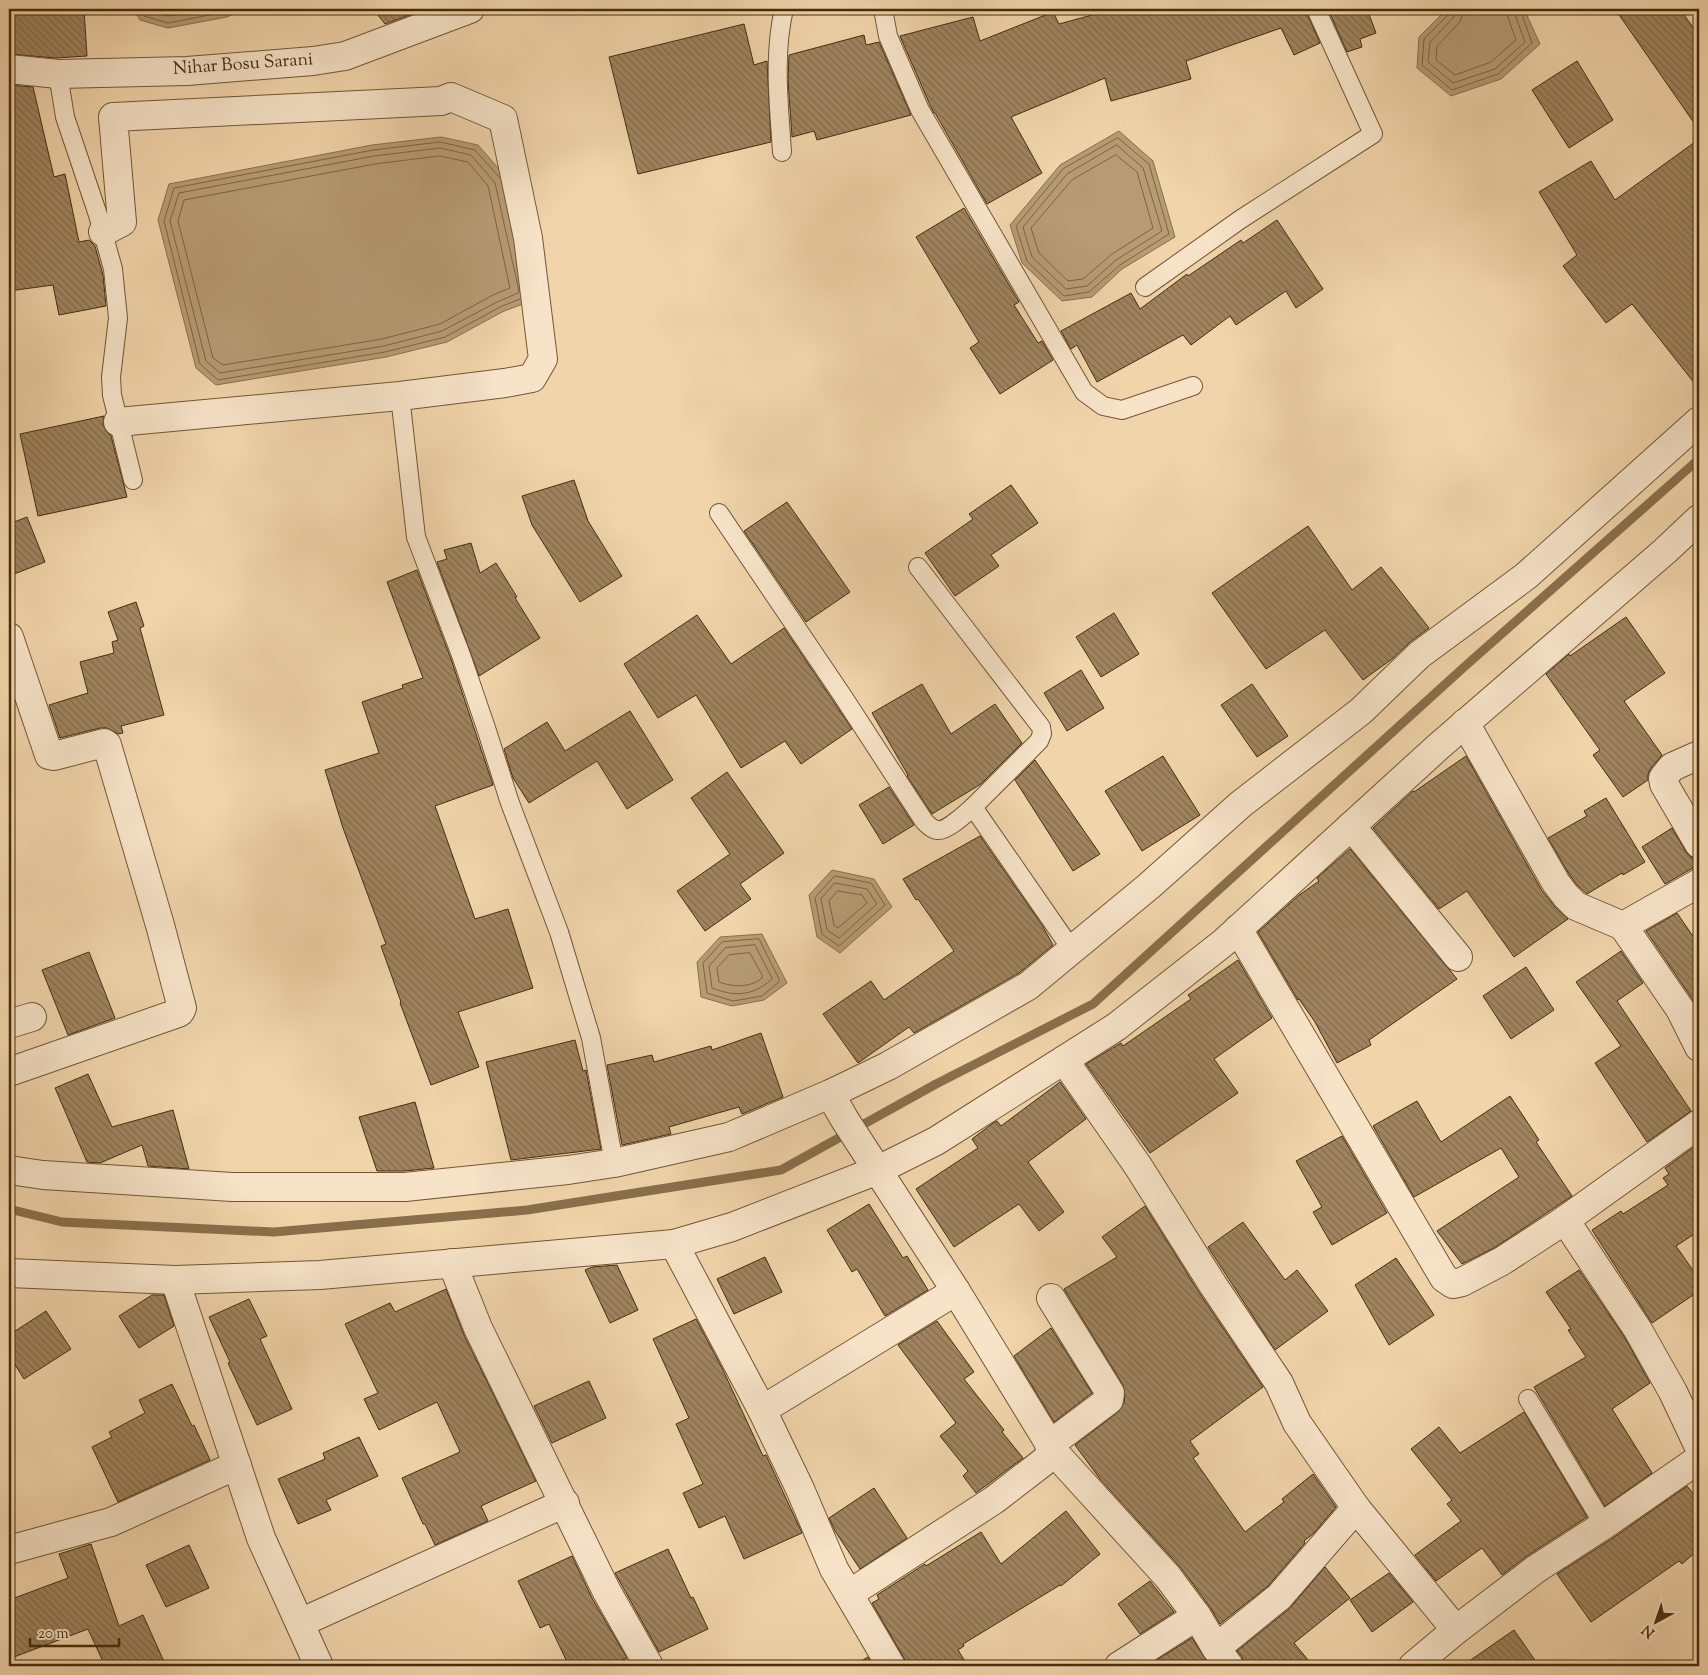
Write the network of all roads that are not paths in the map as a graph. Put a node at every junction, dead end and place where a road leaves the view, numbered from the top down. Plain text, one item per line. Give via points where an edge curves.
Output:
1 (470, 9) edge
2 (784, 9) edge
3 (883, 9) edge
4 (1316, 9) edge
5 (9, 70) edge
6 (58, 74) junction
7 (782, 152) dead end
8 (103, 232) junction
9 (1145, 287) dead end
10 (1193, 386) dead end
11 (400, 396) junction
12 (1699, 421) edge
13 (118, 422) junction
14 (133, 480) dead end
15 (719, 513) dead end
16 (1699, 519) edge
17 (918, 567) dead end
18 (9, 636) edge
19 (1465, 723) junction
20 (1699, 755) edge
21 (973, 807) junction
22 (1351, 826) junction
23 (1699, 844) edge
24 (1699, 883) edge
25 (1623, 926) junction
26 (1238, 929) junction
27 (1072, 950) junction
28 (1458, 957) dead end
29 (1699, 1047) edge
30 (1064, 1060) junction
31 (9, 1072) edge
32 (830, 1094) junction
33 (1699, 1124) edge
34 (872, 1161) junction
35 (614, 1163) junction
36 (9, 1170) edge
37 (1566, 1220) junction
38 (674, 1244) junction
39 (452, 1263) junction
40 (9, 1273) edge
41 (174, 1280) junction
42 (956, 1291) junction
43 (1051, 1298) dead end
44 (1528, 1399) dead end
45 (762, 1410) junction
46 (1699, 1447) edge
47 (1052, 1449) junction
48 (1699, 1459) edge
49 (237, 1465) junction
50 (565, 1503) junction
51 (1356, 1508) junction
52 (1604, 1525) junction
53 (9, 1550) edge
54 (849, 1594) junction
55 (1197, 1616) junction
56 (300, 1623) junction
57 (1456, 1630) junction
58 (1222, 1657) edge
59 (313, 1665) edge
60 (649, 1666) edge
61 (891, 1666) edge
62 (1120, 1666) edge
63 (1413, 1666) edge

1 - 6 street, Nihar Bosu Sarani via 345,56 187,71
2 - 7 lane via 780,25 778,78
3 - 10 lane via 888,36 920,110 1084,392 1103,406 1122,410
4 - 9 lane via 1373,134 1241,218
5 - 6 street, Nihar Bosu Sarani
6 - 8 lane via 65,117
8 - 11 street via 122,222 112,117 451,97 503,119 528,238 543,359 532,378
8 - 13 lane via 113,269 118,318 111,377
11 - 13 street
11 - 35 lane via 416,537 559,932 591,1038
12 - 27 street via 1526,576 1418,655 1361,711 1241,804
13 - 14 lane
15 - 21 lane via 930,828 944,830
16 - 19 street
17 - 21 lane via 1041,727 1039,741
18 - 31 street via 49,755 107,745 182,1008 178,1013
19 - 22 street
19 - 25 street via 1566,896 1576,906
20 - 23 street via 1672,767 1663,778
21 - 27 lane
22 - 26 street
22 - 28 street
24 - 25 street
25 - 29 street via 1680,1009
26 - 30 street via 1116,1027
26 - 37 street via 1444,1278 1453,1284 1462,1282
27 - 32 street via 1028,986 888,1066
30 - 34 street via 936,1141
30 - 51 street via 1138,1166 1279,1383 1297,1423
32 - 34 street
32 - 35 street via 729,1137
33 - 37 street
34 - 38 street via 732,1227
34 - 42 street
35 - 36 street via 405,1187 232,1187
37 - 46 street via 1638,1330
38 - 39 street
38 - 45 street
39 - 41 street via 320,1275
39 - 50 street via 478,1328
40 - 41 street
41 - 49 street
42 - 45 street
42 - 47 street
43 - 47 street via 1111,1396
44 - 52 lane
45 - 54 street via 834,1569
47 - 54 street via 994,1500
47 - 55 street via 1168,1577
48 - 52 street
49 - 53 street via 111,1522
49 - 56 street via 262,1538
50 - 56 street
50 - 60 street via 608,1592
51 - 57 street
51 - 58 street via 1279,1598
52 - 57 street via 1536,1569
54 - 61 street
55 - 58 street
55 - 62 street
56 - 59 street
57 - 63 street

